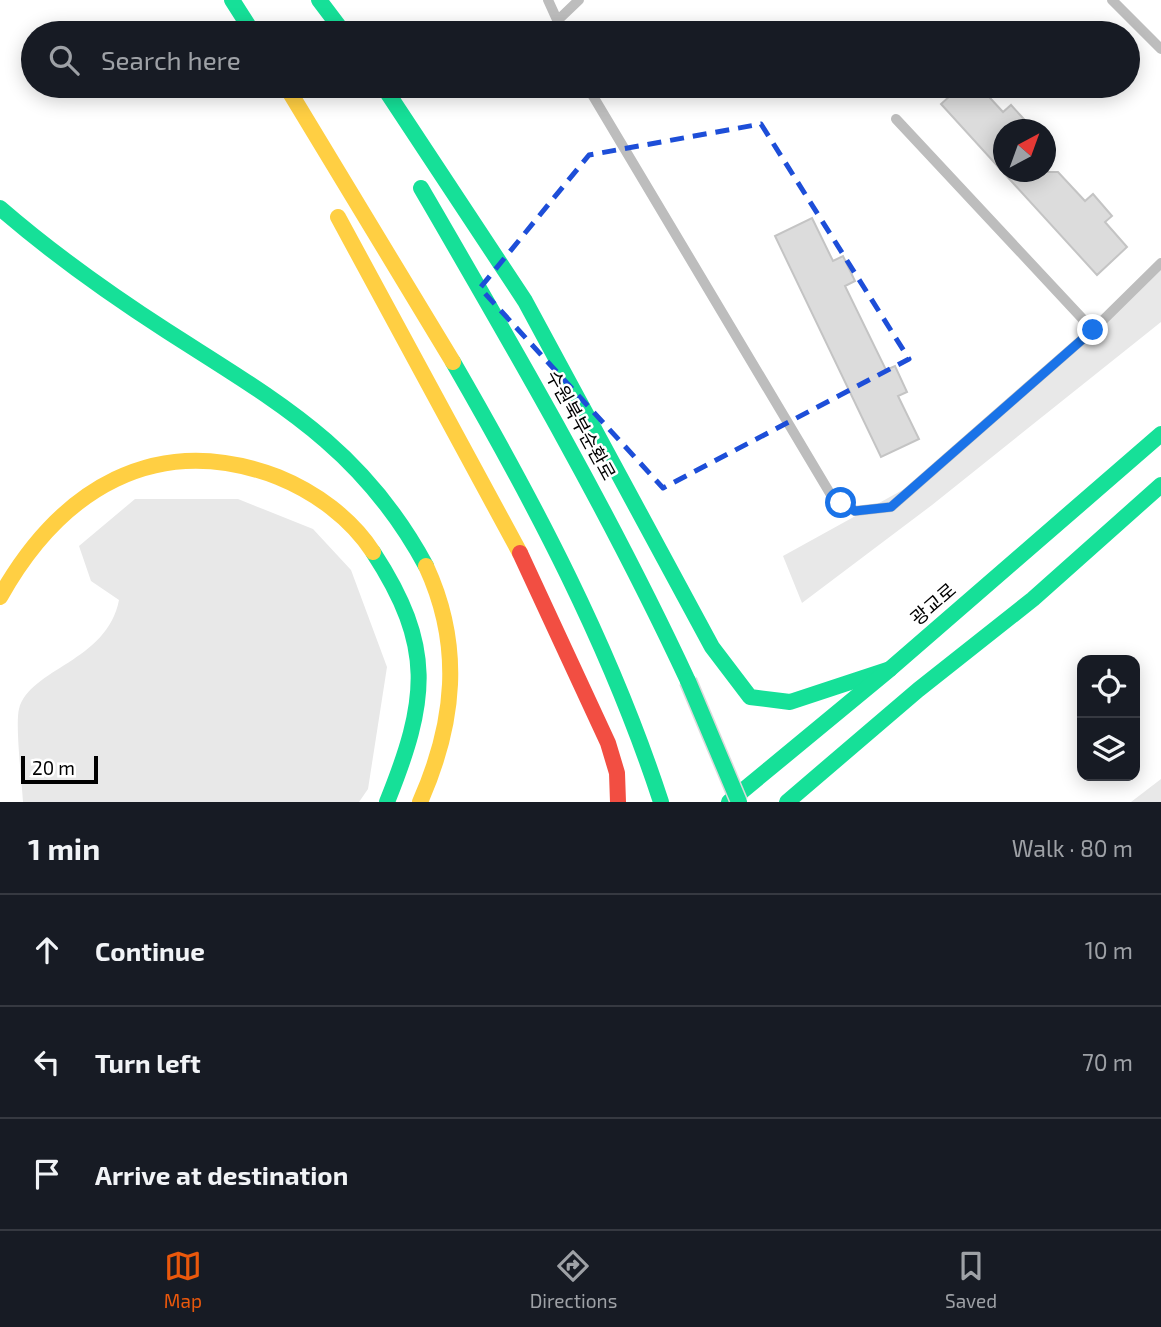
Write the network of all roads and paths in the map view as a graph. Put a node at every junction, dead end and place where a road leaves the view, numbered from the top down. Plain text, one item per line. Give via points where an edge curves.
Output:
1 (221, 0) edge
2 (232, 0) edge
3 (548, 0) edge
4 (579, 0) edge
5 (1112, 0) edge
6 (308, 4) edge
7 (232, 21) edge
8 (245, 21) edge
9 (329, 21) edge
10 (557, 21) joint
11 (1133, 21) edge
12 (1140, 28) edge
13 (1161, 49) edge
14 (293, 98) edge
15 (391, 98) edge
16 (594, 98) edge
17 (896, 119) dead end
18 (411, 173) dead end
19 (329, 200) dead end
20 (0, 208) edge
21 (1161, 263) edge
22 (1093, 330) junction
23 (1161, 434) edge
24 (1161, 485) edge
25 (0, 597) edge
26 (890, 669) junction
27 (387, 802) edge
28 (420, 802) edge
29 (618, 802) edge
30 (662, 802) edge
31 (729, 802) edge
32 (739, 802) edge
33 (787, 802) edge

1 - 7 main road
2 - 8 main road
3 - 10 lane
4 - 10 lane
5 - 11 lane
6 - 9 main road
12 - 13 lane
14 - 30 main road via 521,479 597,630 639,729
15 - 26 main road via 525,301 712,647 750,697 790,702
16 - 22 lane via 831,495 855,511 891,507
17 - 22 lane
18 - 32 main road, 수원북부순환로, bridge via 564,436 644,586
19 - 29 main road via 543,596 607,747 620,788
20 - 28 main road via 118,300 272,397 326,438 389,505 413,542 437,596 452,661 444,736
21 - 22 lane
23 - 26 main road, 광교로
24 - 33 main road via 1033,599
25 - 27 main road via 23,558 60,516 81,498 131,472 159,464 234,462 307,487 335,507 373,548 403,601 416,641 417,704
26 - 31 main road, 광교로

